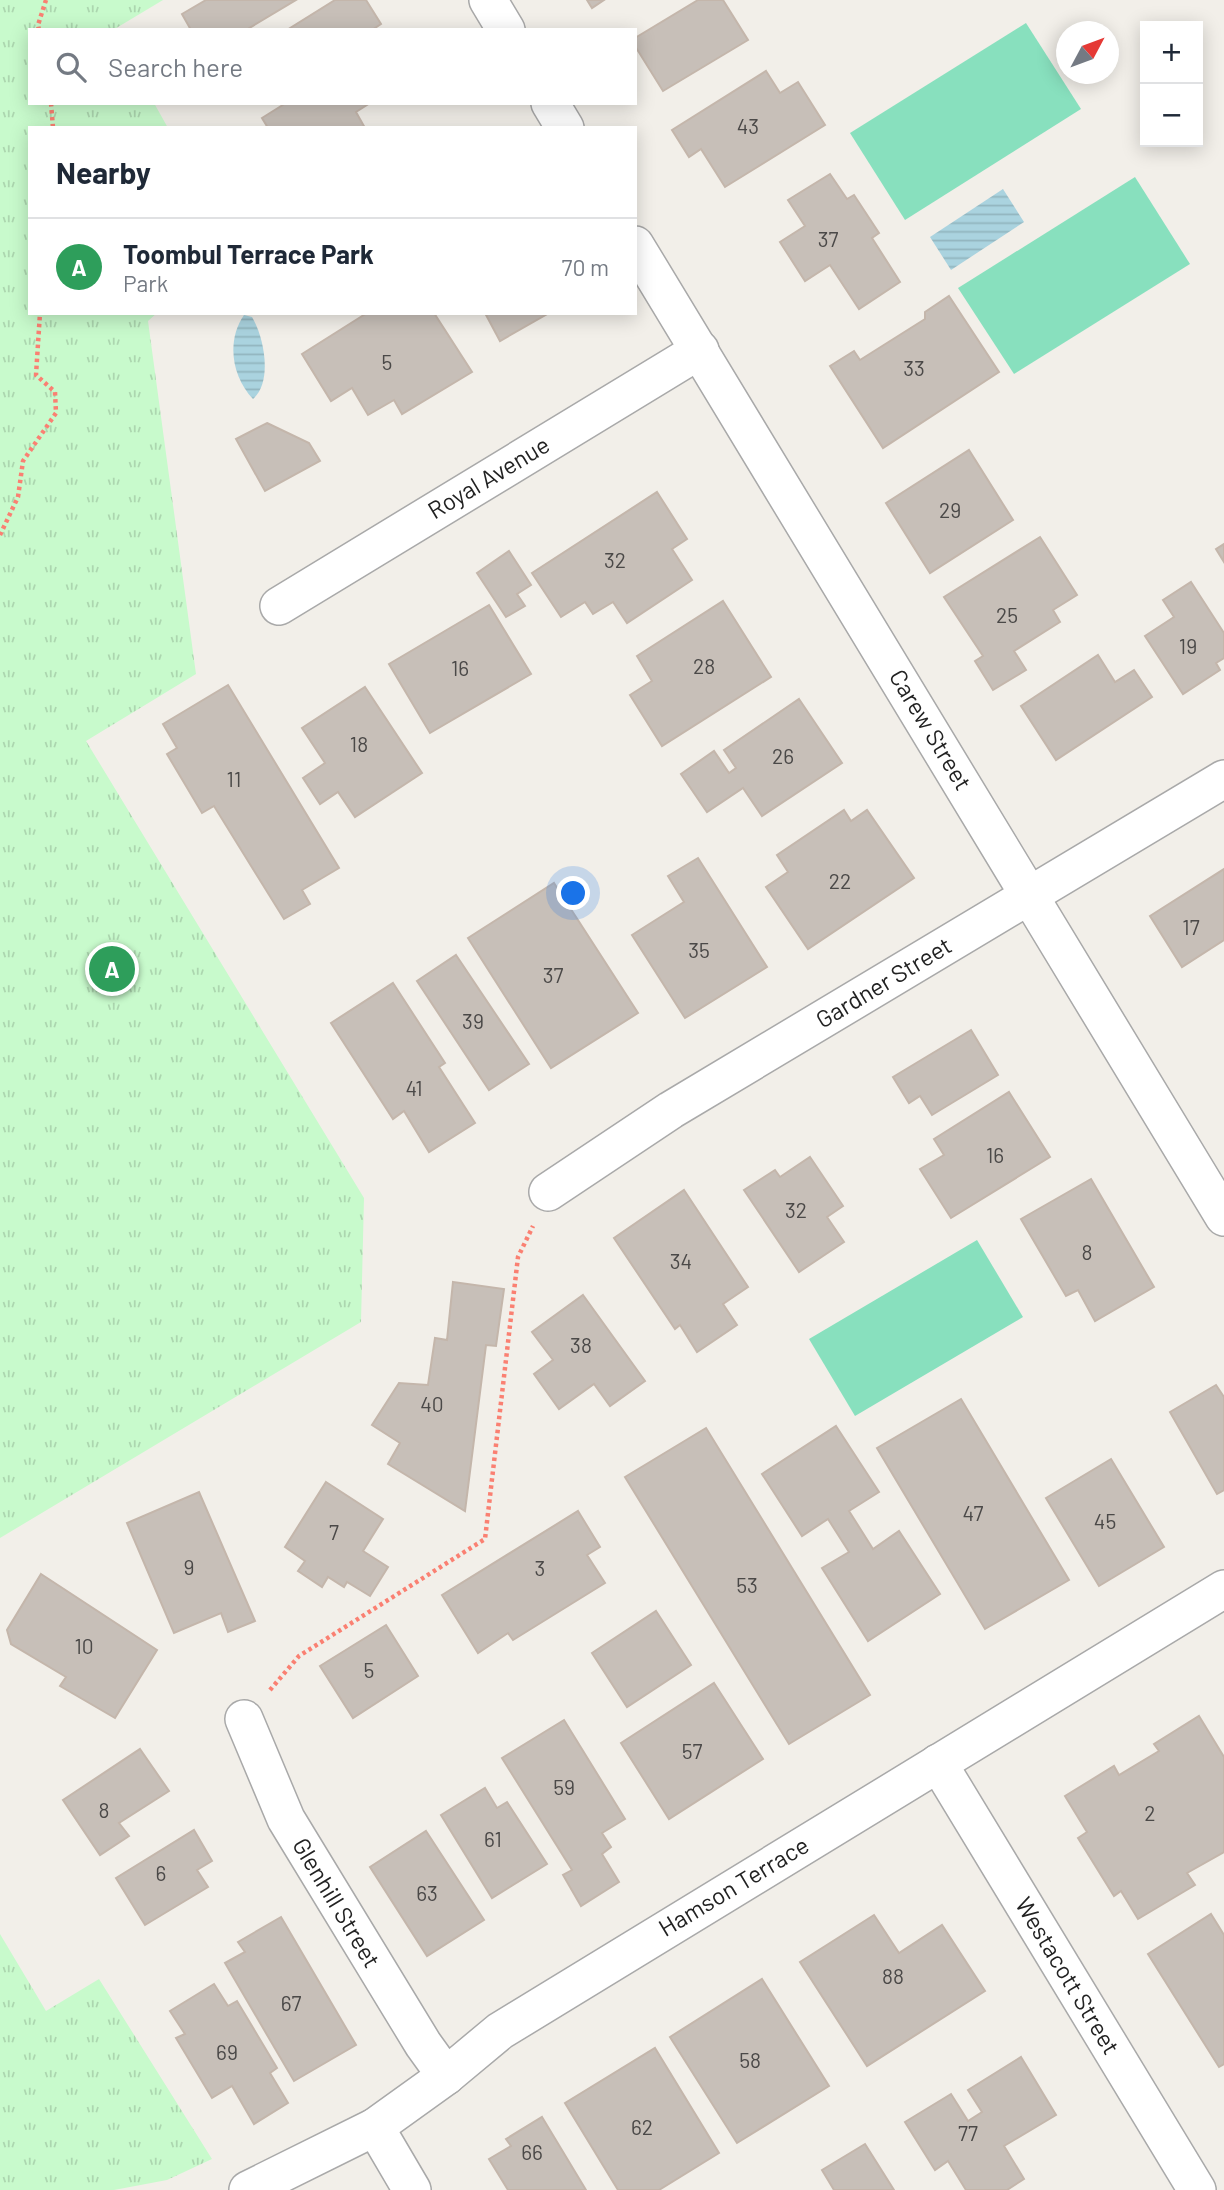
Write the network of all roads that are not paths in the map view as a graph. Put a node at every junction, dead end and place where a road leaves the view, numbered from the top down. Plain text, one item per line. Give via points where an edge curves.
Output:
1 (488, 0) edge
2 (505, 28) edge
3 (551, 105) edge
4 (564, 126) edge
5 (637, 248) edge
6 (700, 350) junction
7 (279, 606) dead end
8 (1224, 779) edge
9 (1030, 896) junction
10 (548, 1192) road end
11 (1224, 1217) edge
12 (1224, 1589) edge
13 (244, 1719) road end
14 (938, 1763) junction
15 (446, 2076) junction
16 (375, 2127) junction
17 (1224, 2179) edge
18 (248, 2190) edge
19 (412, 2190) edge
20 (1197, 2190) edge
21 (1209, 2190) edge

1 - 2 street
3 - 4 street
5 - 6 street, Carew Street
6 - 7 street, Royal Avenue
6 - 9 street, Carew Street
8 - 9 street, Gardner Street
9 - 10 street, Gardner Street via 671,1110
9 - 11 street, Carew Street
12 - 14 street, Hamson Terrace
13 - 15 street, Glenhill Street via 286,1819
14 - 15 street, Hamson Terrace via 500,2031
14 - 20 street, Westacott Street
15 - 16 street, Hamson Terrace
16 - 18 street, Hamson Terrace
16 - 19 street
17 - 21 street

